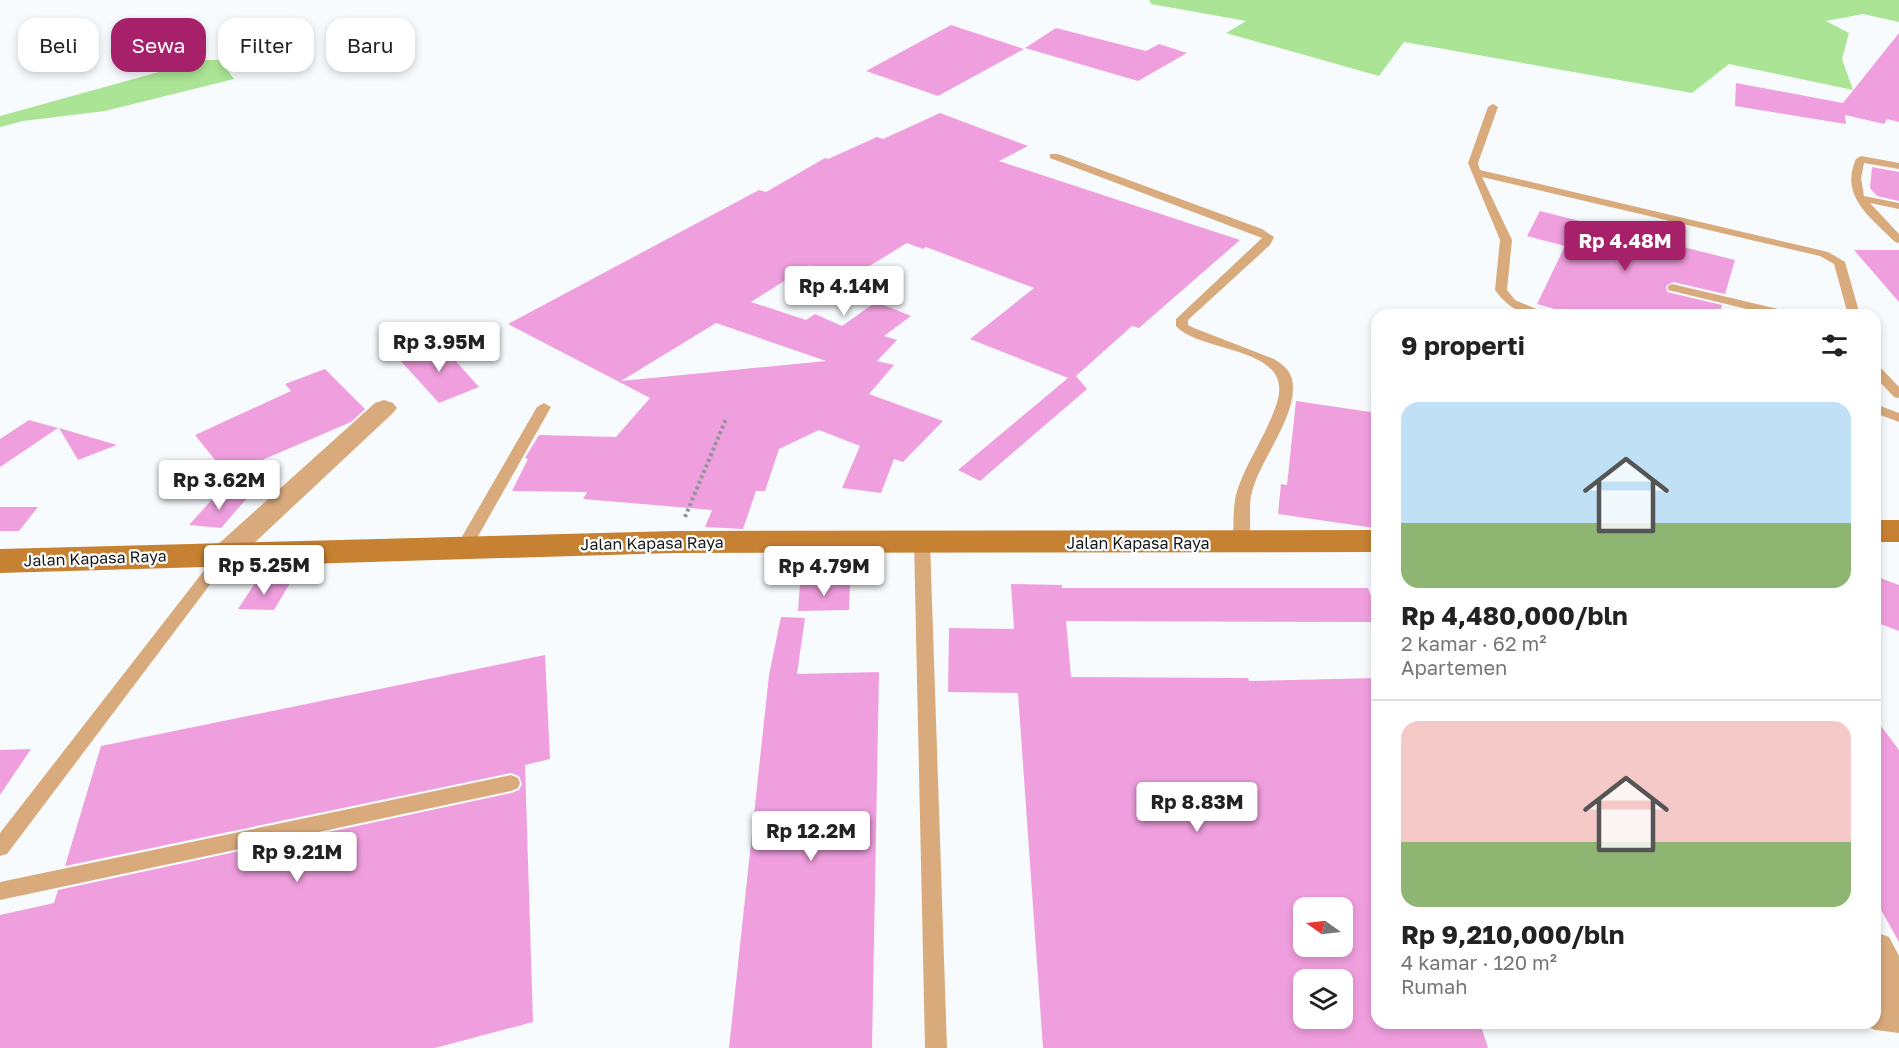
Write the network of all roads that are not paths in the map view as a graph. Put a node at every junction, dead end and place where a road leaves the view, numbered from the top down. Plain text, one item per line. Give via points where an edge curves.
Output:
1 (1493, 107) dead end
2 (1054, 156) dead end
3 (1899, 166) edge
4 (1475, 172) junction
5 (1859, 198) junction
6 (1899, 207) edge
7 (1899, 240) edge
8 (1672, 288) dead end
9 (1525, 309) edge
10 (1761, 309) edge
11 (1852, 309) edge
12 (1881, 376) edge
13 (1899, 394) edge
14 (544, 407) dead end
15 (384, 408) dead end
16 (1881, 410) edge
17 (1899, 418) edge
18 (1881, 531) edge
19 (1899, 531) edge
20 (922, 541) junction
21 (1371, 541) edge
22 (1241, 543) junction
23 (464, 547) junction
24 (225, 554) junction
25 (0, 561) edge
26 (511, 783) dead end
27 (0, 848) edge
28 (0, 891) edge
29 (1881, 962) edge
30 (1899, 997) edge
31 (1881, 1010) edge
32 (1899, 1012) edge
33 (936, 1048) edge

1 - 4 lane via 1473,163
2 - 22 lane via 1268,237 1182,319 1182,326 1190,331 1281,369 1287,380 1283,408 1244,490
3 - 5 lane via 1861,159 1857,167
4 - 9 lane via 1506,240 1501,290 1504,298
4 - 11 lane via 1824,254 1839,262
5 - 6 lane
5 - 7 lane
8 - 10 lane
12 - 13 lane
14 - 23 lane
15 - 24 street
16 - 17 lane
18 - 19 main road
20 - 22 main road, Jalan Kapasa Raya
20 - 23 main road, Jalan Kapasa Raya
20 - 33 lane
21 - 22 main road, Jalan Kapasa Raya
23 - 24 main road, Jalan Kapasa Raya
24 - 25 main road, Jalan Kapasa Raya
24 - 27 lane
26 - 28 lane
29 - 30 street
31 - 32 street

